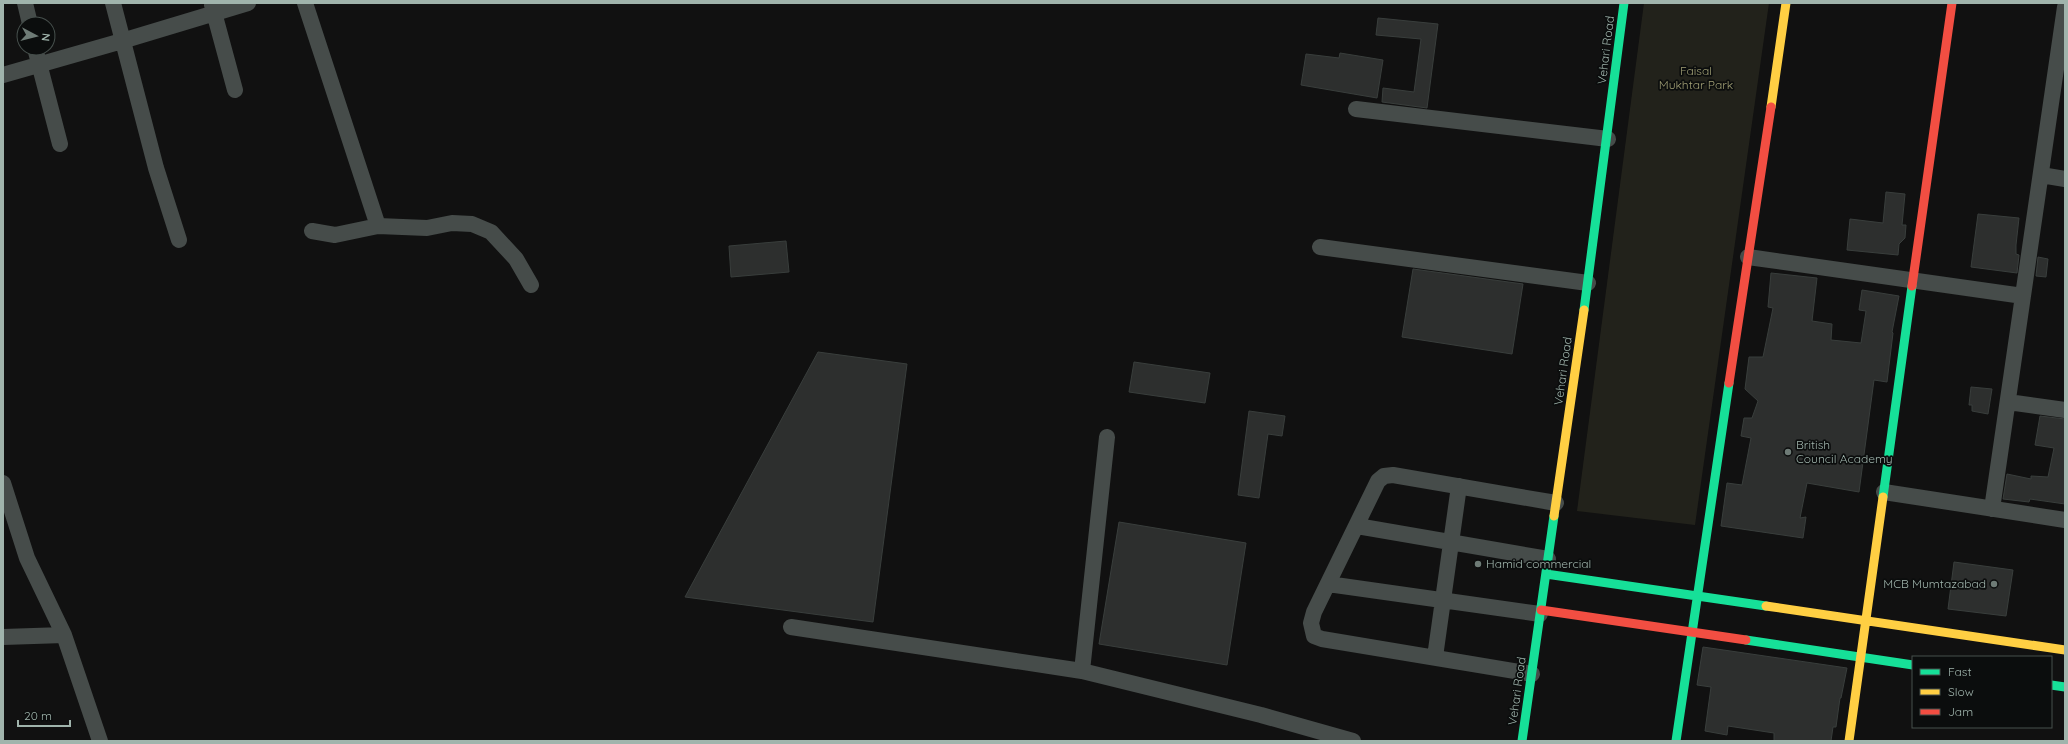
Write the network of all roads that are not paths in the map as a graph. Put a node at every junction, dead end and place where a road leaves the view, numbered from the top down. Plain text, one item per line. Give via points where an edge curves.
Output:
1 (25, 3) edge
2 (113, 3) edge
3 (248, 3) edge
4 (305, 3) edge
5 (1624, 3) edge
6 (1786, 3) edge
7 (1952, 3) edge
8 (2065, 7) edge
9 (212, 8) edge
10 (28, 16) edge
11 (122, 41) junction
12 (37, 56) edge
13 (2061, 62) edge
14 (39, 66) junction
15 (3, 75) edge
16 (235, 90) dead end
17 (1356, 109) dead end
18 (1608, 139) junction
19 (60, 144) dead end
20 (2041, 175) junction
21 (2065, 179) edge
22 (378, 226) junction
23 (312, 231) dead end
24 (179, 240) dead end
25 (1320, 247) dead end
26 (1748, 257) junction
27 (1913, 280) junction
28 (1588, 283) junction
29 (531, 285) dead end
30 (2023, 296) junction
31 (2008, 402) junction
32 (2065, 410) edge
33 (1107, 437) dead end
34 (3, 483) edge
35 (1459, 486) junction
36 (1884, 492) junction
37 (1556, 503) junction
38 (1992, 509) junction
39 (2065, 520) edge
40 (1357, 526) junction
41 (1451, 542) junction
42 (1547, 567) junction
43 (1328, 584) junction
44 (1697, 596) junction
45 (1443, 600) junction
46 (1540, 612) junction
47 (1865, 622) junction
48 (791, 627) dead end
49 (1692, 632) junction
50 (64, 635) junction
51 (3, 637) edge
52 (2065, 650) edge
53 (1435, 658) junction
54 (1859, 658) junction
55 (1912, 665) edge
56 (1082, 671) junction
57 (1532, 674) junction
58 (2052, 685) edge
59 (2065, 687) edge
60 (100, 741) edge
61 (1353, 741) edge
62 (1522, 741) edge
63 (1676, 741) edge
64 (1849, 741) edge

1 - 10 street
2 - 11 street
3 - 9 street
4 - 22 street
5 - 18 street, Vehari Road
6 - 26 street
7 - 27 street
8 - 13 street
9 - 11 street
9 - 16 street
11 - 14 street
11 - 24 street via 156,168
12 - 14 street
13 - 20 street
14 - 15 street
14 - 19 street
17 - 18 street
18 - 28 street, Vehari Road
20 - 21 street
20 - 30 street
22 - 23 street via 335,235
22 - 29 street via 427,228 452,223 472,224 491,232 516,259
25 - 28 street
26 - 27 street
26 - 44 street
27 - 30 street
27 - 36 street
28 - 37 street, Vehari Road
30 - 31 street
31 - 32 street
31 - 38 street
33 - 56 street
34 - 50 street via 27,558
35 - 37 street
35 - 40 street via 1392,475 1384,476 1378,481
35 - 41 street
36 - 38 street
36 - 47 street
37 - 42 street, Vehari Road
38 - 39 street
40 - 41 street
40 - 43 street
41 - 42 street
41 - 45 street
42 - 44 street
42 - 46 street, Vehari Road
43 - 45 street
43 - 53 street via 1314,612 1311,624 1314,636
44 - 47 street
44 - 49 street
45 - 46 street
45 - 53 street
46 - 49 street
46 - 57 street, Vehari Road
47 - 52 street
47 - 54 street
48 - 56 street
49 - 54 street
49 - 63 street
50 - 51 street
50 - 60 street
53 - 57 street
54 - 55 street
54 - 64 street
56 - 61 street via 1261,715
57 - 62 street, Vehari Road
58 - 59 street

